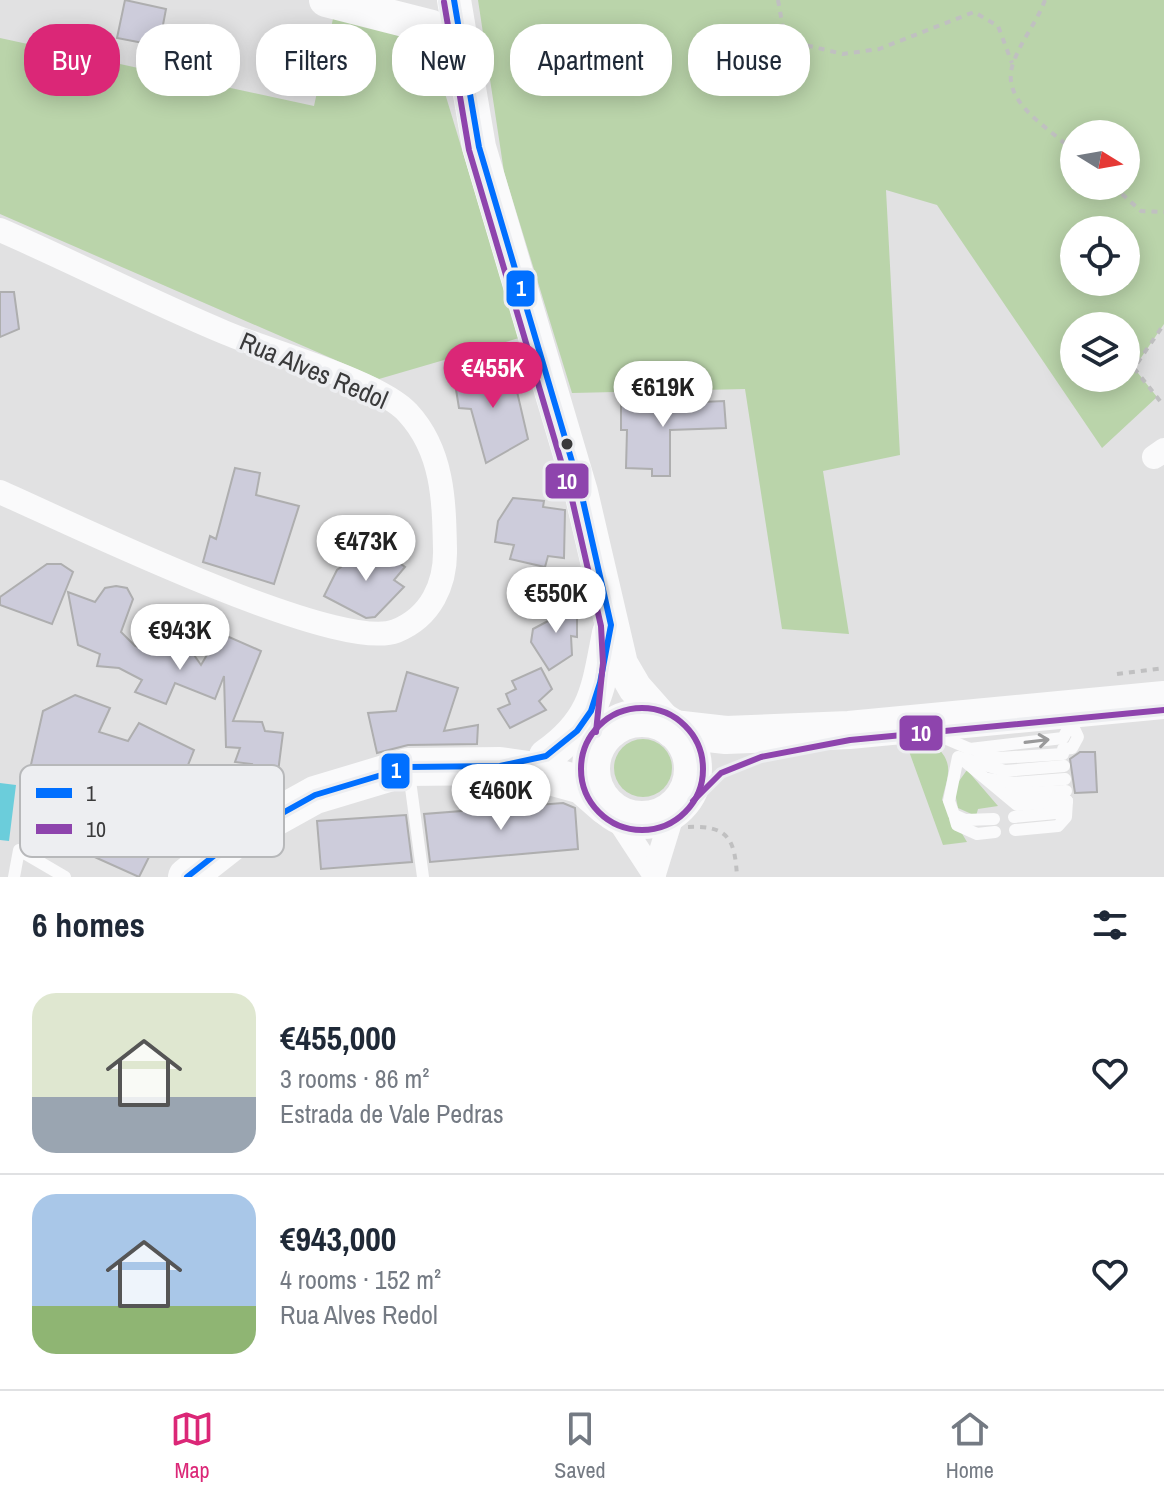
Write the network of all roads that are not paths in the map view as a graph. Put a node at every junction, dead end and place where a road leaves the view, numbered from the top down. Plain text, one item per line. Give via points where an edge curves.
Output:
1 (326, 0) edge
2 (454, 0) edge
3 (420, 24) edge
4 (458, 24) edge
5 (470, 96) edge
6 (0, 230) edge
7 (0, 492) edge
8 (611, 625) junction
9 (1156, 702) edge
10 (670, 726) junction
11 (923, 729) junction
12 (849, 730) junction
13 (601, 739) junction
14 (1069, 749) junction
15 (546, 756) junction
16 (958, 757) junction
17 (500, 766) junction
18 (408, 767) junction
19 (985, 779) junction
20 (610, 810) junction
21 (676, 810) junction
22 (284, 811) edge
23 (1015, 823) dead end
24 (994, 825) dead end
25 (20, 851) edge
26 (31, 857) edge
27 (212, 857) edge
28 (14, 877) edge
29 (65, 877) edge
30 (187, 877) edge
31 (423, 877) edge

1 - 3 main road
2 - 4 main road
5 - 8 main road via 479,147 581,492
6 - 7 street, Rua Alves Redol via 226,333 358,383 407,411 431,447 444,491 445,571 427,612 394,632 356,633 254,603
8 - 10 main road via 621,664 635,688
8 - 13 main road via 613,663
8 - 15 main road via 591,711 577,731
9 - 14 main road
10 - 12 main road via 726,735
10 - 13 main road via 644,717 626,719
10 - 21 main road via 683,737 692,759 693,775
11 - 12 main road
11 - 14 main road
11 -> 14 lane via 998,758
11 - 16 lane
12 - 21 main road via 751,749 715,765
13 - 15 main road
13 - 20 main road via 591,774
14 - 16 lane via 1005,771
14 - 19 lane via 1013,783
14 - 19 lane via 1005,794
14 - 23 lane via 1056,813
15 - 17 main road
16 - 19 lane
16 - 24 lane via 949,801 954,815
17 - 18 main road
17 - 20 main road via 582,785
18 - 22 main road via 315,795
18 - 31 lane
20 - 21 main road via 638,820
20 - 21 street via 654,874
25 - 28 lane
26 - 29 lane
27 - 30 main road

